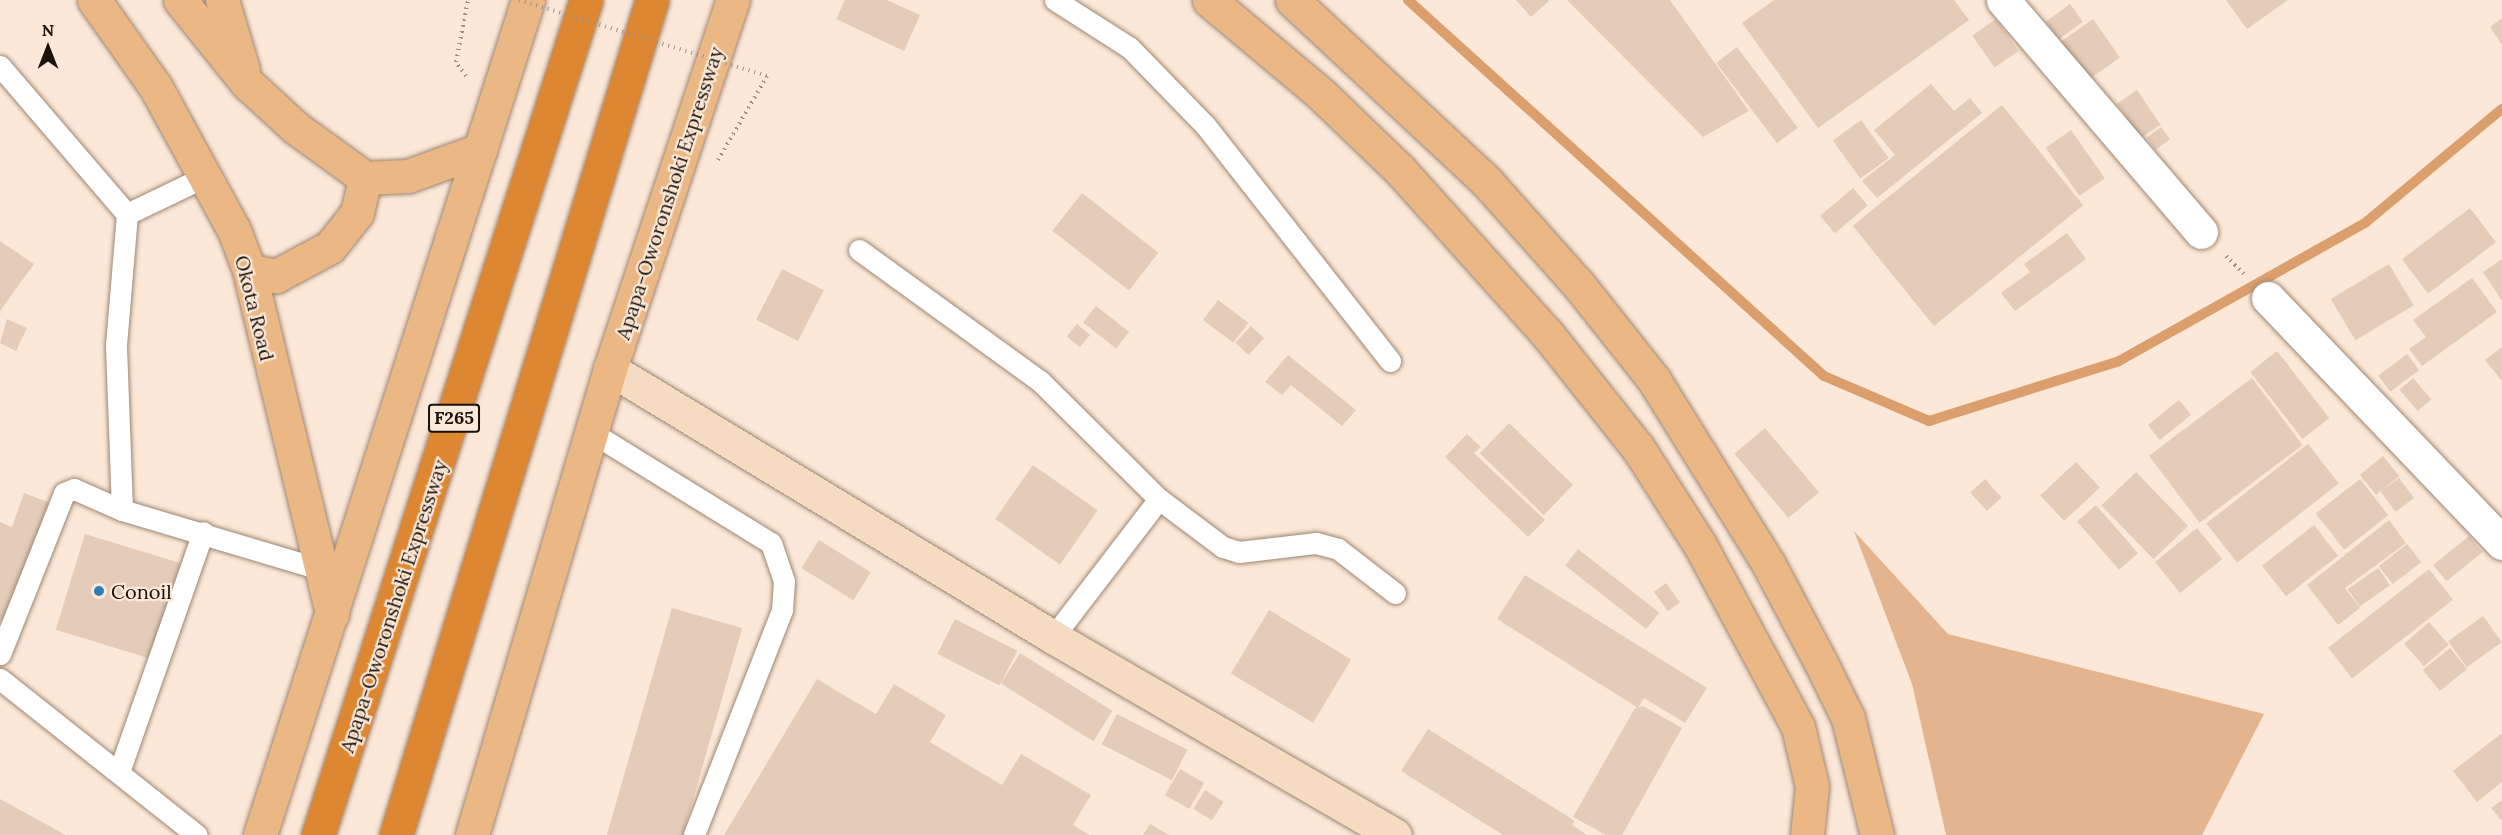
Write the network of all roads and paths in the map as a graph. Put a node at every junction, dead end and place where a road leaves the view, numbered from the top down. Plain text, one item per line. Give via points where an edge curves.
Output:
1 (94, 0) edge
2 (180, 0) edge
3 (222, 0) edge
4 (468, 0) edge
5 (519, 0) edge
6 (528, 0) edge
7 (586, 0) edge
8 (652, 0) edge
9 (733, 0) edge
10 (1055, 0) edge
11 (1209, 0) edge
12 (1292, 0) edge
13 (2003, 0) edge
14 (456, 62) dead end
15 (0, 66) edge
16 (247, 83) junction
17 (480, 150) junction
18 (723, 158) dead end
19 (208, 175) junction
20 (366, 177) junction
21 (127, 214) junction
22 (2201, 232) dead end
23 (859, 250) dead end
24 (249, 270) junction
25 (2268, 298) dead end
26 (1390, 361) dead end
27 (610, 369) junction
28 (591, 432) junction
29 (1159, 498) junction
30 (122, 510) junction
31 (203, 532) junction
32 (2502, 543) edge
33 (317, 568) junction
34 (1395, 593) dead end
35 (332, 614) junction
36 (1053, 637) junction
37 (0, 654) edge
38 (0, 679) edge
39 (119, 772) junction
40 (197, 835) edge
41 (260, 835) edge
42 (318, 835) edge
43 (396, 835) edge
44 (472, 835) edge
45 (694, 835) edge
46 (1395, 835) edge
47 (1807, 835) edge
48 (1877, 835) edge

1 - 19 main road, Okota Road via 155,86
2 - 16 main road
3 - 16 main road
4 - 14 path
5 - 18 path, bridge via 767,76
6 - 17 main road
7 - 42 highway, Apapa-Oworonshoki Expressway / F265
8 - 43 highway
9 - 27 main road, Apapa-Oworonshoki Expressway
10 - 26 lane via 1130,48 1205,125
11 - 47 main road via 1321,94 1400,170 1548,335 1638,448 1775,678 1798,727 1808,766
12 - 48 main road via 1487,182 1578,284 1654,380 1711,468 1848,718
13 - 22 street
15 - 21 lane
16 - 20 main road via 296,128
17 - 20 main road via 408,176
17 - 35 main road
19 - 21 lane
19 - 24 main road, Okota Road
20 - 24 main road via 357,213 330,247 276,276
21 - 30 lane via 117,346
23 - 29 lane via 1040,381
24 - 33 main road, Okota Road
25 - 32 street
27 - 28 main road, Apapa-Oworonshoki Expressway
27 - 36 main road
28 - 44 main road, Apapa-Oworonshoki Expressway
28 - 45 lane via 771,543 784,581 782,610
29 - 34 lane via 1223,547 1239,552 1316,543 1338,549
29 - 36 lane
30 - 31 lane
30 - 37 lane via 74,489 64,493
31 - 33 lane
31 - 39 lane
33 - 35 main road, Okota Road
35 - 41 main road
36 - 46 main road
38 - 39 lane
39 - 40 lane

